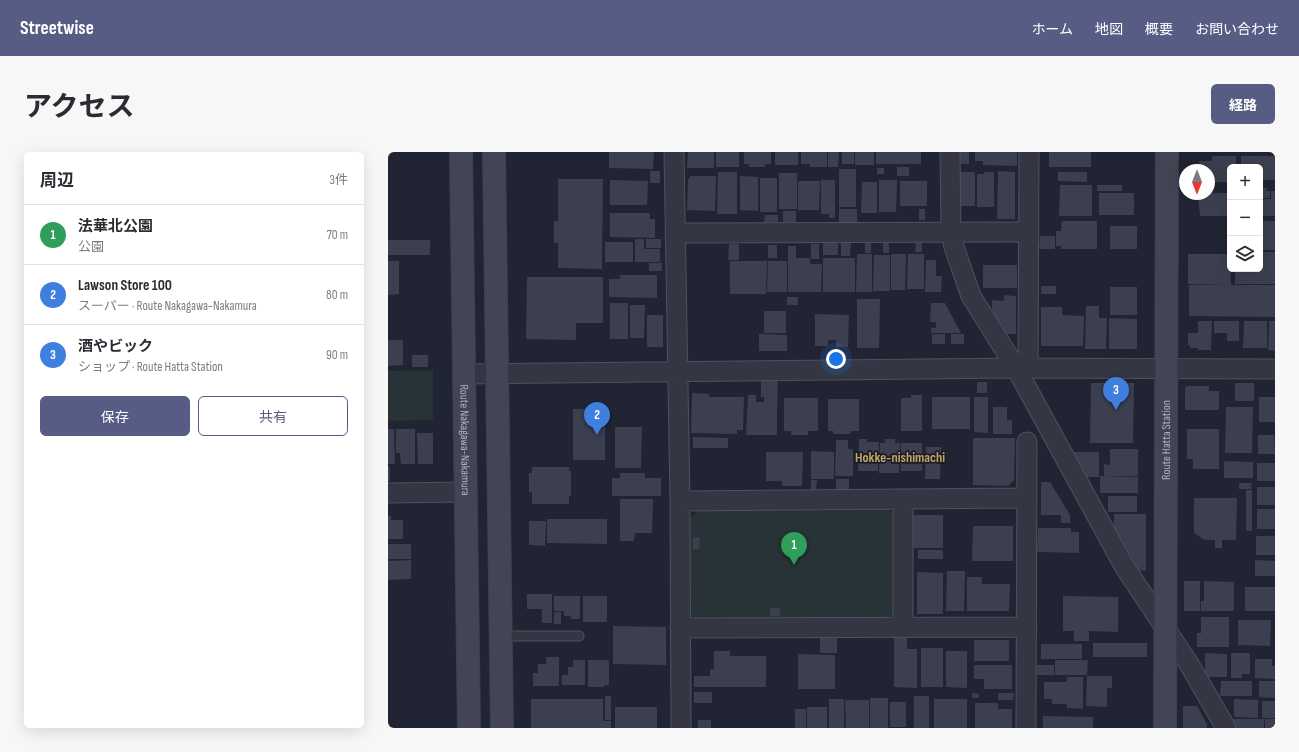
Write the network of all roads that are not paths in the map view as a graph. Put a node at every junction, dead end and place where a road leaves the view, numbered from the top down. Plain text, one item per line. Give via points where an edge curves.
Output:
1 (461, 152) edge
2 (494, 152) edge
3 (674, 152) edge
4 (950, 152) edge
5 (1030, 152) edge
6 (1168, 152) edge
7 (951, 232) junction
8 (1029, 232) junction
9 (675, 233) junction
10 (1022, 368) junction
11 (1167, 369) junction
12 (1275, 369) edge
13 (677, 372) junction
14 (464, 374) junction
15 (498, 374) junction
16 (1027, 442) dead end
17 (465, 492) junction
18 (388, 493) edge
19 (1027, 498) junction
20 (903, 499) junction
21 (680, 501) junction
22 (1027, 627) junction
23 (680, 628) junction
24 (903, 628) junction
25 (1166, 628) junction
26 (500, 636) junction
27 (579, 636) dead end
28 (469, 728) edge
29 (502, 728) edge
30 (681, 728) edge
31 (1026, 728) edge
32 (1165, 728) edge
33 (1226, 728) edge

1 - 14 main road, Route Nakagawa-Nakamura
2 - 15 main road
3 - 9 street
4 - 7 street
5 - 8 street
6 - 11 main road, Route Hatta Station
7 - 8 street
7 - 9 street
7 - 10 street via 971,296
8 - 10 street
9 - 13 street
10 - 11 street
10 - 13 street
10 - 25 street via 1124,566 1146,603
11 - 12 street
11 - 25 main road, Route Hatta Station
13 - 15 street
13 - 21 street
14 - 15 street
14 - 17 main road, Route Nakagawa-Nakamura
15 - 26 main road
16 - 19 street
17 - 18 street
17 - 28 main road, Route Nakagawa-Nakamura
19 - 20 street
19 - 22 street
20 - 21 street
20 - 24 street
21 - 23 street
22 - 24 street
22 - 31 street
23 - 24 street
23 - 30 street
25 - 32 main road, Route Hatta Station
25 - 33 street
26 - 27 lane
26 - 29 main road

